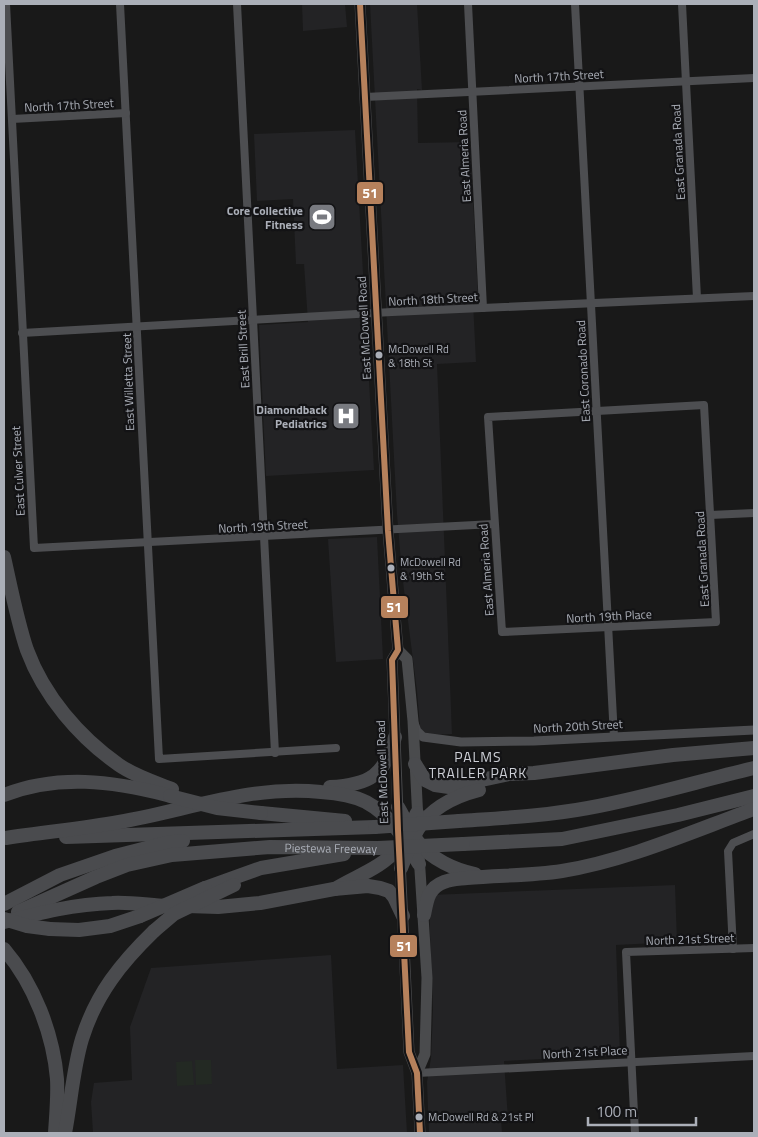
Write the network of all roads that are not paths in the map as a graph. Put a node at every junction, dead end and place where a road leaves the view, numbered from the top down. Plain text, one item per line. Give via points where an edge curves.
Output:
1 (6, 4) edge
2 (120, 4) edge
3 (237, 4) edge
4 (360, 4) edge
5 (468, 4) edge
6 (575, 4) edge
7 (682, 4) edge
8 (754, 78) edge
9 (686, 82) junction
10 (580, 86) junction
11 (472, 92) junction
12 (365, 97) junction
13 (126, 113) junction
14 (12, 119) junction
15 (754, 296) edge
16 (697, 298) junction
17 (591, 303) junction
18 (483, 308) junction
19 (377, 314) junction
20 (252, 321) junction
21 (137, 327) junction
22 (22, 333) junction
23 (596, 412) junction
24 (754, 513) edge
25 (710, 515) junction
26 (494, 524) junction
27 (388, 530) junction
28 (265, 537) junction
29 (148, 543) junction
30 (34, 548) joint
31 (4, 557) edge
32 (716, 622) joint
33 (608, 627) junction
34 (502, 632) joint
35 (398, 650) junction
36 (413, 721) junction
37 (754, 730) edge
38 (395, 737) junction
39 (614, 737) junction
40 (336, 748) dead end
41 (754, 748) edge
42 (275, 753) junction
43 (415, 764) junction
44 (754, 768) edge
45 (534, 773) junction
46 (305, 790) junction
47 (4, 795) edge
48 (754, 796) edge
49 (398, 807) joint
50 (754, 809) edge
51 (261, 812) junction
52 (417, 813) joint
53 (284, 823) junction
54 (754, 834) edge
55 (409, 837) junction
56 (5, 838) edge
57 (378, 848) junction
58 (313, 859) junction
59 (420, 864) joint
60 (401, 868) joint
61 (488, 876) junction
62 (334, 889) junction
63 (4, 904) edge
64 (424, 915) junction
65 (403, 916) junction
66 (4, 920) edge
67 (4, 948) edge
68 (754, 948) edge
69 (733, 949) junction
70 (754, 1056) edge
71 (631, 1061) junction
72 (417, 1073) junction
73 (54, 1133) edge
74 (65, 1133) edge
75 (420, 1133) edge
76 (635, 1133) edge

1 - 14 street, East Culver Street
2 - 13 street, East Willetta Street
3 - 20 street, East Brill Street
4 - 12 main road, East McDowell Road
5 - 11 street, East Almeria Road
6 - 10 street, East Coronado Road
7 - 9 street, East Granada Road
8 - 9 street, North 17th Street
9 - 10 street, North 17th Street
9 - 16 street, East Granada Road
10 - 11 street, North 17th Street
10 - 17 street, East Coronado Road
11 - 12 street, North 17th Street
11 - 18 street, East Almeria Road
12 - 19 main road, East McDowell Road
13 - 14 street, North 17th Street
13 - 21 street, East Willetta Street
14 - 22 street, East Culver Street
15 - 16 street, North 18th Street
16 - 17 street, North 18th Street
17 - 18 street, North 18th Street
17 - 23 street, East Coronado Road
18 - 19 street, North 18th Street
19 - 20 street, North 18th Street
19 - 27 main road, East McDowell Road
20 - 21 street, North 18th Street
20 - 28 street, East Brill Street
21 - 22 street, North 18th Street
21 - 29 street, East Willetta Street
22 - 30 street, East Culver Street
23 - 25 street, East Granada Road via 704,405
23 - 26 street, East Almeria Road via 488,417
23 - 33 street, East Coronado Road
24 - 25 street
25 - 32 street, East Granada Road
26 - 27 street, North 19th Street
26 - 34 street, East Almeria Road
27 - 28 street, North 19th Street
27 - 35 main road, East McDowell Road
28 - 29 street, North 19th Street
28 - 42 street, East Brill Street
29 - 30 street, North 19th Street
29 - 42 street, East Willetta Street via 159,760
31 - 51 highway, bridge via 18,622 41,680 67,717 93,744 120,766 145,779
32 - 33 street, North 19th Place
33 - 34 street, North 19th Place
33 - 39 street, East Coronado Road
35 - 36 main road, East McDowell Road via 407,659
35 - 38 main road, East McDowell Road via 392,660
36 - 39 street, North 20th Street via 423,737 452,742
36 - 43 main road, East McDowell Road
37 - 39 street, North 20th Street
38 - 46 highway via 387,760 370,779 362,783
38 - 49 main road, East McDowell Road
40 - 42 street
41 - 45 highway via 673,754
43 - 45 highway via 425,780 441,786
43 - 52 main road, East McDowell Road
44 - 53 highway, Piestewa Freeway, bridge via 669,791 538,815 375,827 337,819
45 - 55 highway via 452,799
46 - 55 highway via 364,801 386,815
46 - 56 highway via 247,794 119,822
47 - 51 highway, bridge via 46,784 94,782 136,787 217,808
48 - 57 highway, Piestewa Freeway, bridge via 568,838
49 - 55 highway
50 - 61 highway via 597,863 531,874
51 - 53 highway
52 - 55 highway
53 - 56 highway, Piestewa Freeway
53 - 63 highway via 166,843 115,856 60,875
54 - 69 street via 733,843 728,851
55 - 59 highway
55 - 60 highway
55 - 61 highway via 448,865
55 - 62 highway via 383,862
57 - 58 highway
57 - 66 highway, Piestewa Freeway via 270,846 172,855 127,865
58 - 66 highway, bridge via 261,868 110,926 50,929
58 - 74 highway, bridge via 234,885 174,914 129,956 113,975 96,1005 82,1039
59 - 64 main road
60 - 65 main road
61 - 64 highway via 437,885 428,896
62 - 65 highway via 368,886 388,891
62 - 66 highway via 260,903 171,906 112,903
64 - 72 main road via 427,978 425,1054
65 - 72 main road via 409,1052
67 - 73 highway via 38,1004 52,1050 57,1080
68 - 69 street, North 21st Street
69 - 71 street, North 21st Street via 626,952
70 - 71 street, North 21st Place
71 - 72 street, North 21st Place
71 - 76 street
72 - 75 main road

